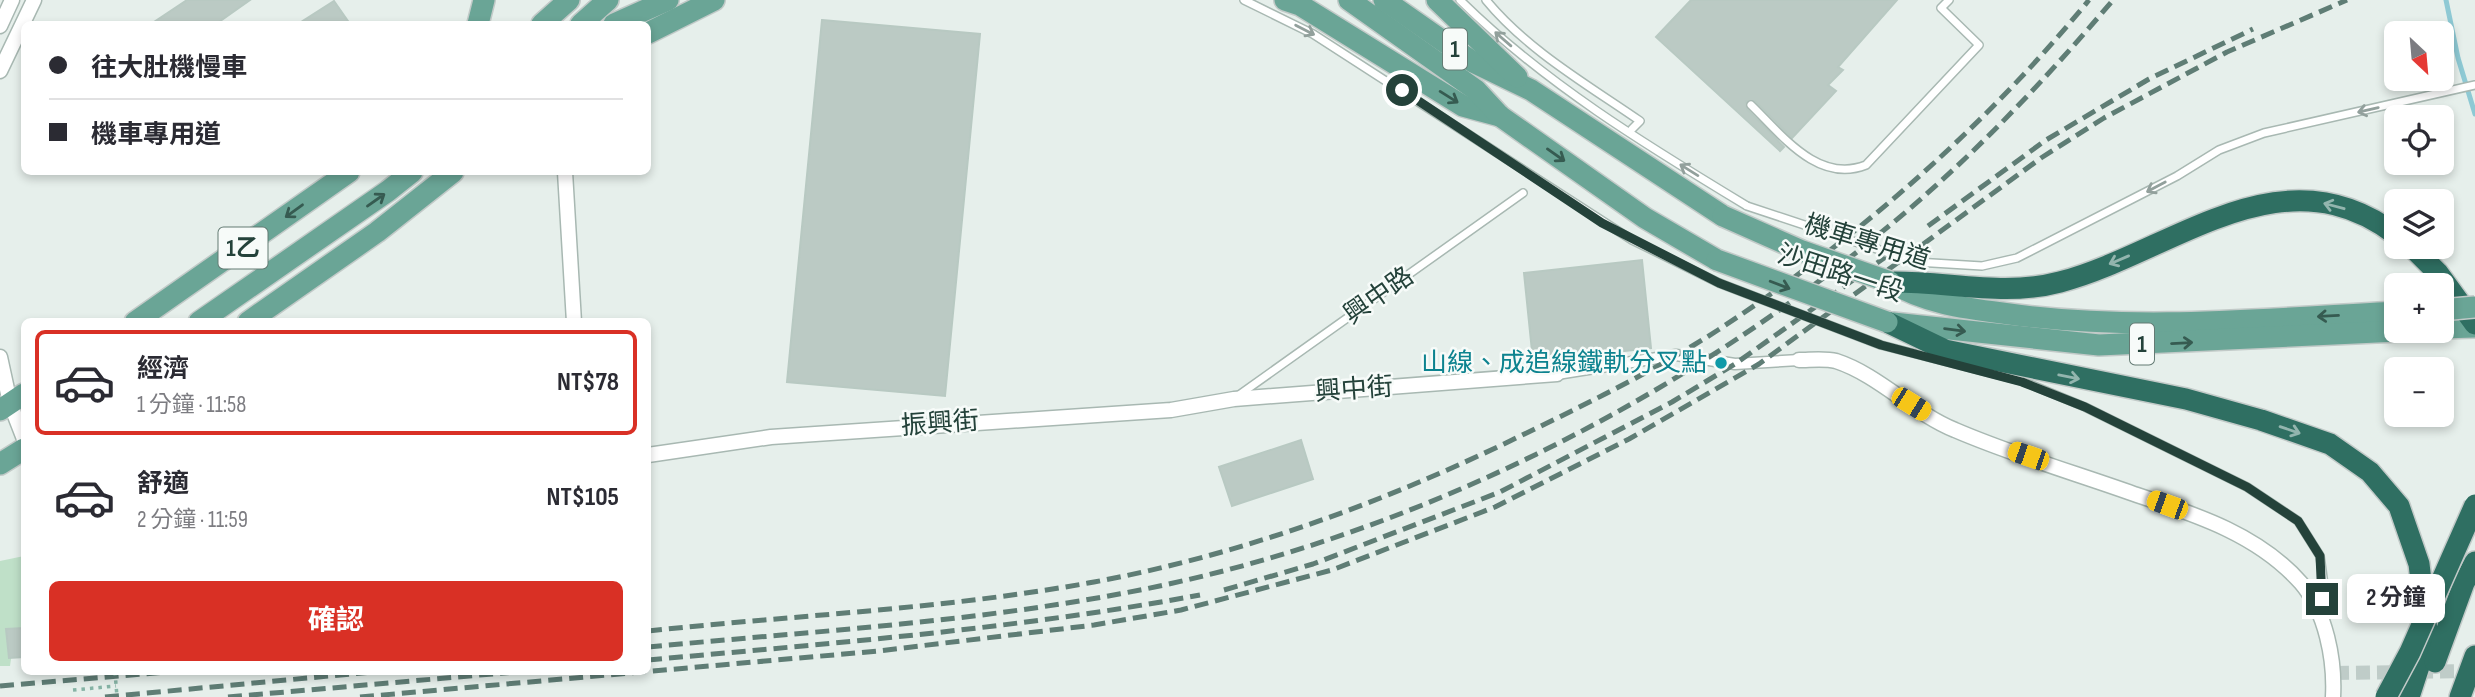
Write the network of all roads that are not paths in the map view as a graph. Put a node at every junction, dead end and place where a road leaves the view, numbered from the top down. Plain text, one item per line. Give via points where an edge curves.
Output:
1 (5, 0) edge
2 (12, 0) edge
3 (34, 0) edge
4 (484, 0) edge
5 (569, 0) edge
6 (608, 0) edge
7 (668, 0) edge
8 (714, 0) edge
9 (1244, 0) edge
10 (1266, 0) edge
11 (1285, 0) edge
12 (1349, 0) edge
13 (1384, 0) edge
14 (1437, 0) edge
15 (1460, 0) edge
16 (1486, 0) edge
17 (1949, 0) edge
18 (1266, 11) junction
19 (24, 21) edge
20 (479, 21) edge
21 (545, 21) edge
22 (584, 21) edge
23 (621, 21) edge
24 (2, 22) edge
25 (21, 27) edge
26 (651, 32) edge
27 (0, 71) edge
28 (2475, 85) edge
29 (1531, 90) junction
30 (1751, 105) dead end
31 (1500, 116) junction
32 (1632, 129) dead end
33 (345, 175) edge
34 (408, 175) edge
35 (449, 175) edge
36 (565, 175) edge
37 (1524, 193) dead end
38 (2384, 228) edge
39 (2424, 259) edge
40 (1890, 282) junction
41 (2475, 307) edge
42 (2454, 309) edge
43 (2384, 313) edge
44 (141, 318) edge
45 (205, 318) edge
46 (254, 318) edge
47 (574, 318) edge
48 (1887, 323) junction
49 (2475, 325) edge
50 (2454, 327) edge
51 (2384, 332) edge
52 (0, 357) edge
53 (1799, 360) joint
54 (1557, 374) joint
55 (1234, 399) junction
56 (9, 400) edge
57 (21, 431) edge
58 (21, 451) edge
59 (651, 455) edge
60 (0, 464) edge
61 (2475, 505) edge
62 (2475, 562) edge
63 (2320, 613) junction
64 (2475, 656) edge
65 (2333, 697) edge
66 (2386, 697) edge
67 (2409, 697) edge
68 (2424, 697) edge
69 (2460, 697) edge

1 - 24 street
2 - 24 street
3 - 19 street
4 - 20 main road
5 - 21 main road
6 - 22 main road
7 - 23 main road
8 - 26 main road
9 - 18 lane
10 - 18 lane
11 -> 31 main road via 1463,106
12 - 31 main road, 沙田路一段 / 1 via 1476,90
13 - 29 main road, 沙田路一段 / 1 via 1473,62
14 - 29 main road, 沙田路一段 / 1
28 -> 15 lane, 機車專用道, bridge via 2264,134 2219,150 2017,258 1982,267 1916,262 1747,206 1535,67
16 - 32 lane via 1563,68 1640,121
17 - 30 lane via 1941,8 1979,45 1866,166 1830,170 1800,153
18 -> 63 lane, bridge via 1313,34 1632,240 1719,283 1881,345 2022,382 2085,407 2247,487 2298,521 2320,556 2324,584
25 - 27 street
29 - 40 main road, 沙田路一段 / 1, bridge via 1723,216 1802,251
31 -> 48 main road, 沙田路一段 / 1, bridge via 1645,218 1717,260
33 -> 44 main road, 1乙
45 -> 34 main road, 1乙
35 - 46 main road
36 - 47 street
37 - 55 lane, 興中路
38 -> 40 highway via 2335,206 2272,202 2202,222 2060,282 1992,289
39 - 49 highway
43 -> 40 main road, 沙田路一段 / 1 via 2148,323 2038,318 1916,298
41 - 42 main road, bridge
48 -> 51 main road, 沙田路一段 / 1 via 2099,345
48 -> 67 highway via 1945,350 2186,399 2261,420 2330,444 2370,472 2399,506 2419,564 2428,639
49 - 50 main road
52 - 56 street
53 - 54 street via 1735,364 1676,355
53 - 63 street via 1833,360 1952,429 2230,530 2257,545 2301,583
54 - 55 street, 興中街
55 - 59 street, 振興街 via 1171,410 771,437
56 - 57 street
58 - 60 main road
61 - 66 highway, bridge
62 - 68 highway
63 - 65 street via 2334,673
64 - 69 highway

